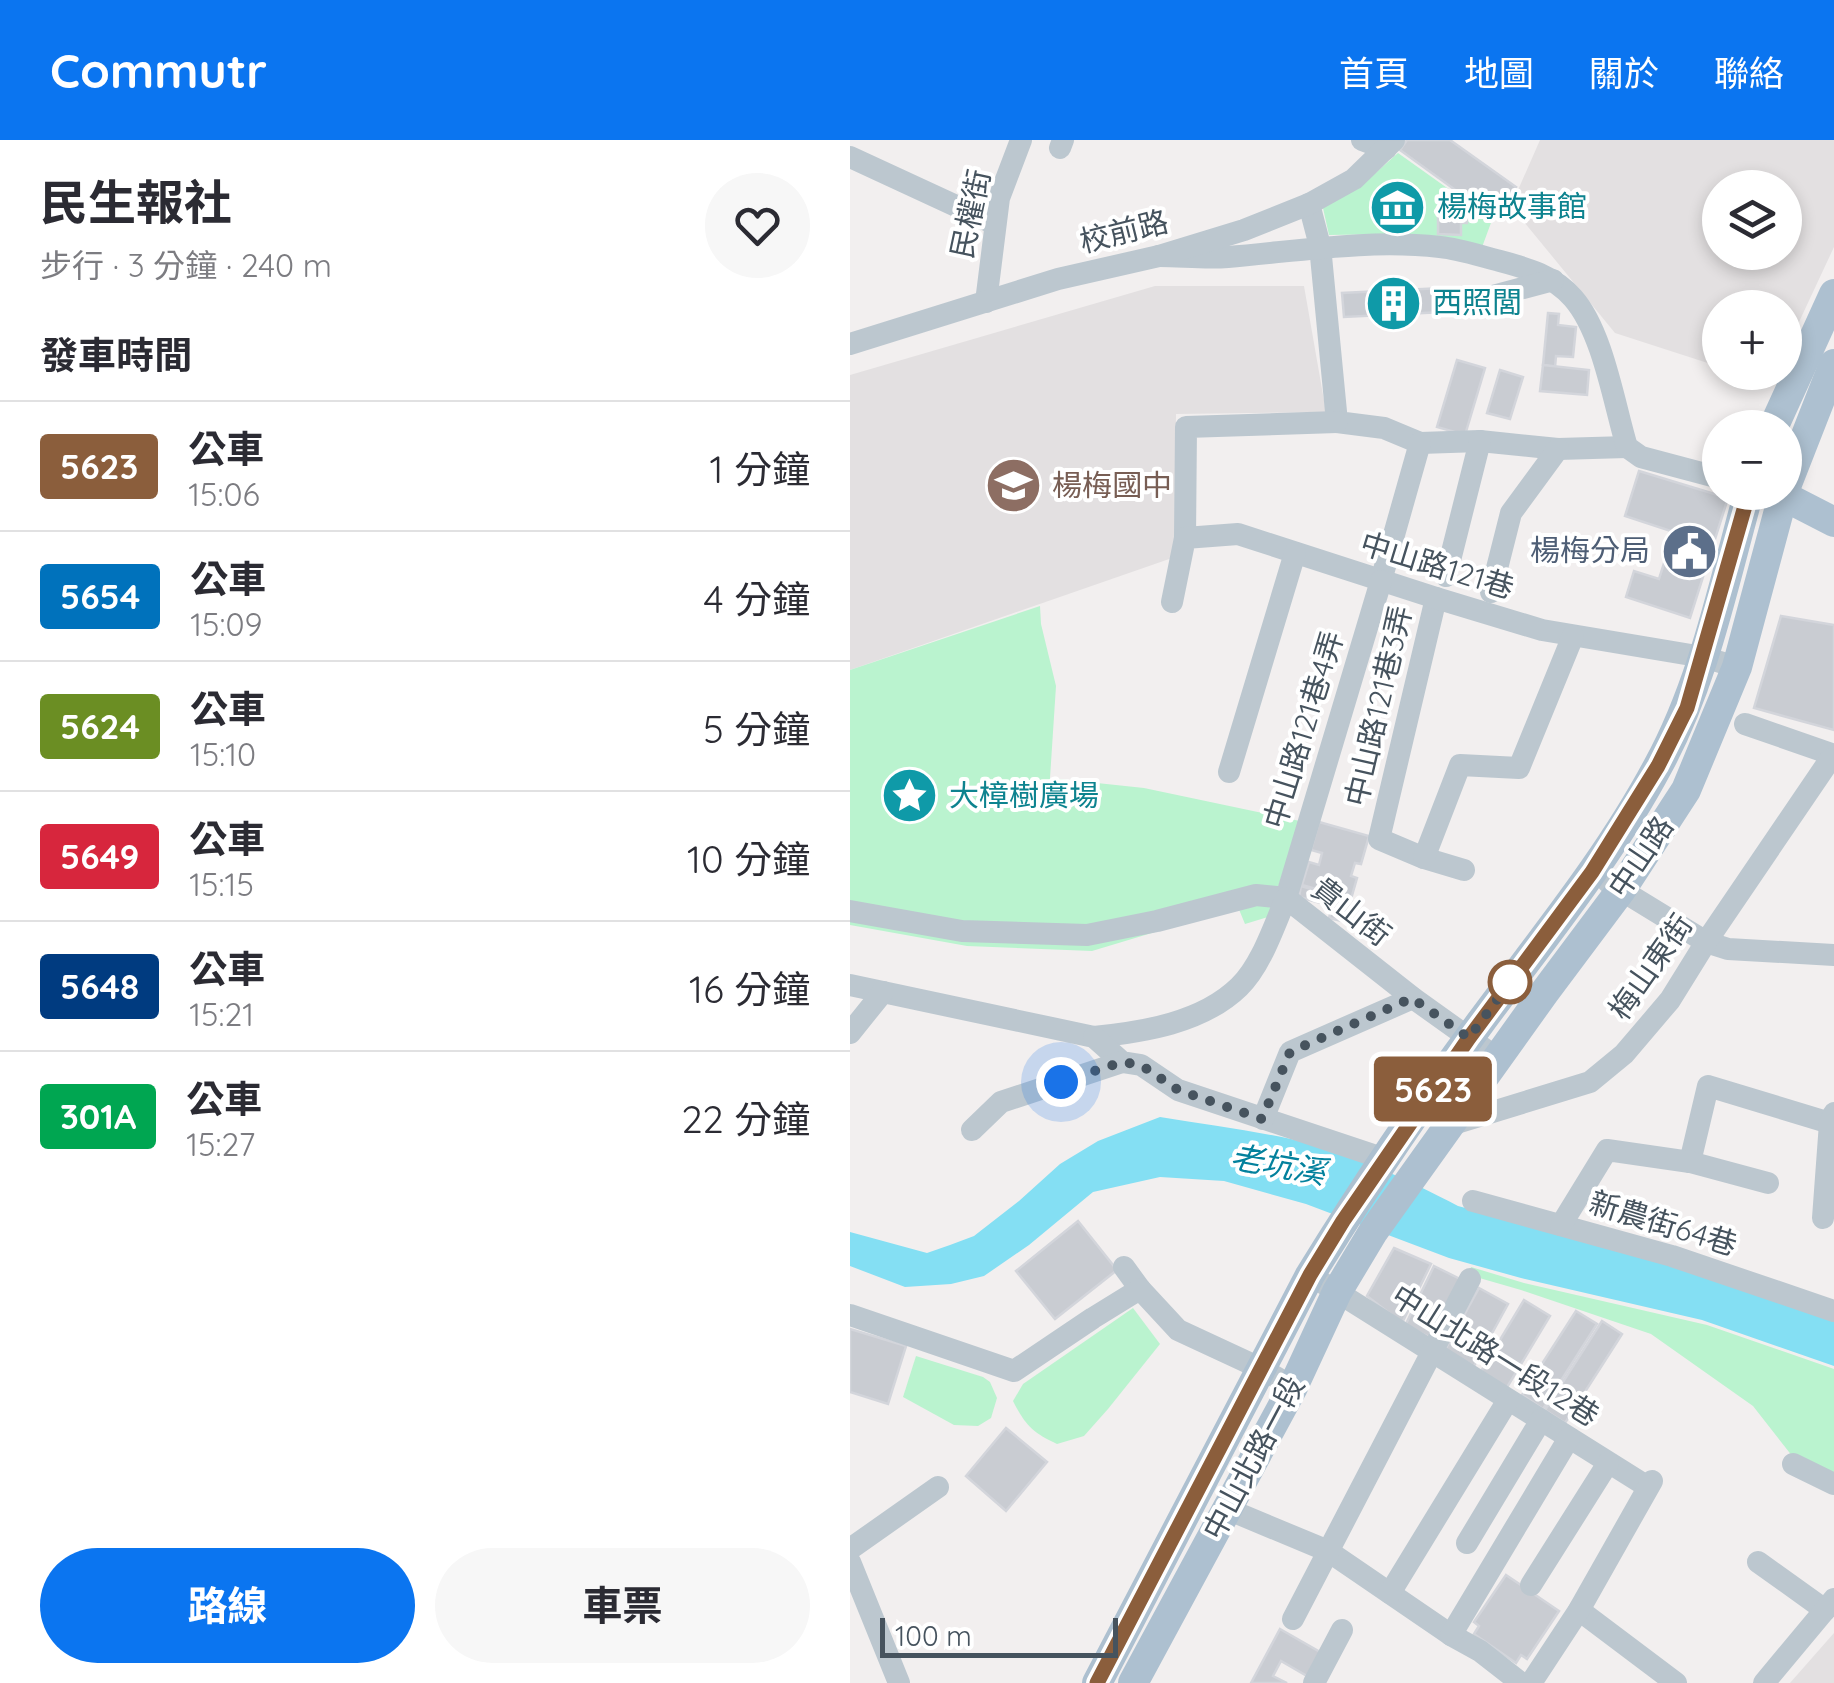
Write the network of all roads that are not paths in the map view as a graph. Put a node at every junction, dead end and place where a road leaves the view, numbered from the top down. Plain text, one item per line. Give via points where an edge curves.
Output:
1 (1021, 140) edge
2 (1362, 140) edge
3 (1390, 145) edge
4 (850, 157) edge
5 (1308, 204) junction
6 (995, 224) junction
7 (1320, 246) junction
8 (1159, 256) junction
9 (1553, 280) junction
10 (1834, 294) edge
11 (1482, 299) dead end
12 (986, 302) junction
13 (850, 344) edge
14 (1834, 364) edge
15 (1781, 410) edge
16 (1338, 422) junction
17 (1480, 441) junction
18 (1420, 443) junction
19 (1802, 443) edge
20 (1627, 447) junction
21 (1558, 448) junction
22 (1702, 473) edge
23 (1802, 504) edge
24 (1743, 510) edge
25 (1777, 510) edge
26 (1834, 522) edge
27 (1186, 538) junction
28 (1296, 553) junction
29 (1382, 576) junction
30 (1446, 576) dead end
31 (1492, 592) dead end
32 (1436, 598) junction
33 (1172, 602) dead end
34 (1573, 636) junction
35 (1703, 657) junction
36 (1737, 667) junction
37 (1745, 724) dead end
38 (1834, 756) edge
39 (1229, 772) dead end
40 (1424, 858) junction
41 (1464, 870) dead end
42 (1592, 872) junction
43 (1620, 890) junction
44 (1286, 898) junction
45 (850, 911) edge
46 (1706, 942) junction
47 (1834, 955) edge
48 (850, 986) edge
49 (883, 992) junction
50 (1412, 998) junction
51 (850, 1033) edge
52 (1094, 1036) junction
53 (1469, 1038) junction
54 (1497, 1058) junction
55 (1122, 1062) junction
56 (1832, 1118) edge
57 (1262, 1119) junction
58 (1450, 1126) junction
59 (972, 1130) dead end
60 (1384, 1161) junction
61 (1690, 1162) junction
62 (1768, 1183) dead end
63 (1473, 1201) dead end
64 (1823, 1218) dead end
65 (1343, 1221) joint
66 (1560, 1224) junction
67 (1373, 1232) joint
68 (1124, 1268) dead end
69 (1310, 1275) junction
70 (1470, 1279) dead end
71 (1140, 1290) junction
72 (1336, 1292) junction
73 (1834, 1311) edge
74 (850, 1315) edge
75 (1432, 1352) junction
76 (1262, 1369) junction
77 (1293, 1386) junction
78 (1508, 1400) junction
79 (1540, 1420) junction
80 (1570, 1438) junction
81 (1608, 1462) junction
82 (1792, 1464) dead end
83 (1834, 1484) edge
84 (938, 1487) dead end
85 (1227, 1508) junction
86 (1466, 1543) dead end
87 (850, 1549) edge
88 (1328, 1551) junction
89 (850, 1562) edge
90 (1758, 1562) dead end
91 (1531, 1585) dead end
92 (1390, 1593) junction
93 (857, 1600) edge
94 (1829, 1605) edge
95 (1578, 1610) junction
96 (1293, 1619) dead end
97 (1342, 1630) dead end
98 (1451, 1635) junction
99 (900, 1683) edge
100 (1097, 1683) edge
101 (1134, 1683) edge
102 (1314, 1683) edge
103 (1521, 1683) edge
104 (1531, 1683) edge
105 (1676, 1683) edge
106 (1764, 1683) edge

1 - 6 street, 民權街
2 - 3 street
3 - 5 street, 校前路 via 1354,179
4 - 6 street
5 - 7 street
5 - 8 street, 校前路
6 - 12 street, 民權街
7 - 8 street via 1224,257
7 - 9 street via 1443,247
7 - 16 street
8 - 12 street, 校前路
9 - 11 street
9 - 20 street via 1574,298 1591,327
10 - 15 main road
12 - 13 street, 校前路
14 - 19 main road, 中山路
16 - 18 street via 1384,428
16 - 27 street via 1186,427
17 - 18 street
17 - 21 street
17 - 30 street
18 - 29 street, 中山路121巷4弄
20 - 21 street
20 - 22 street
21 - 31 street via 1511,513
23 - 26 main road
24 - 35 main road, 中山路
25 - 36 main road, 中山路
27 - 28 street, 中山路121巷 via 1238,534
27 - 33 street
28 - 29 street, 中山路121巷
28 - 39 street
29 - 32 street, 中山路121巷
29 - 44 street, 中山路121巷4弄
32 - 34 street, 中山路121巷
32 - 40 street, 中山路121巷3弄 via 1379,839
34 - 35 street, 中山路121巷
34 - 40 street via 1519,768 1460,765
35 - 36 street, 中山路121巷
35 - 42 main road, 中山路 via 1658,766
36 - 43 main road, 中山路 via 1686,790
37 - 38 street
38 - 46 street, 梅山東街
40 - 41 street
42 - 43 street
42 - 53 main road, 中山路
43 - 46 street
43 - 54 main road, 中山路
44 - 45 street via 1256,895 1087,935 962,931
44 - 50 street, 貴山街
44 - 52 street, 貴山街 via 1240,987 1183,1020
46 - 47 street
46 - 58 street, 梅山東街 via 1670,1000 1590,1082
48 - 49 street, 貴山街
49 - 51 street
49 - 52 street, 貴山街
50 - 53 street, 貴山街
50 - 57 street via 1290,1052
52 - 55 street
53 - 54 street, 貴山街
53 - 60 main road, 中山路
54 - 58 main road, 中山路
55 - 57 street
55 - 59 street via 1001,1102
56 - 61 street via 1708,1086
56 - 64 street
57 - 60 street
58 - 67 main road, 中山路
60 - 65 main road, 中山路
61 - 62 street
61 - 66 street via 1607,1150
63 - 66 street, 新農街64巷
65 - 69 main road, 中山北路一段
66 - 73 street, 新農街64巷
67 - 72 main road, 中山北路一段
68 - 71 street
69 - 72 street, 中山北路一段12巷
69 - 76 main road, 中山北路一段
70 - 75 street
71 - 74 street via 1014,1372
71 - 76 street via 1178,1330
72 - 75 street, 中山北路一段12巷
72 - 77 main road, 中山北路一段
75 - 78 street, 中山北路一段12巷
75 - 88 street
76 - 77 street
76 - 100 main road, 中山北路一段
77 - 85 main road, 中山北路一段
78 - 79 street, 中山北路一段12巷
78 - 92 street
79 - 80 street, 中山北路一段12巷
79 - 86 street
80 - 81 street, 中山北路一段12巷
80 - 98 street
81 - 91 street
81 - 95 street, 中山北路一段12巷 via 1650,1484
82 - 83 street
84 - 87 street
85 - 88 street
85 - 101 main road, 中山北路一段
88 - 92 street
88 - 96 street
89 - 93 street
90 - 94 street
92 - 98 street
93 - 99 street
94 - 106 street
95 - 104 street
95 - 105 street
97 - 102 street
98 - 103 street

